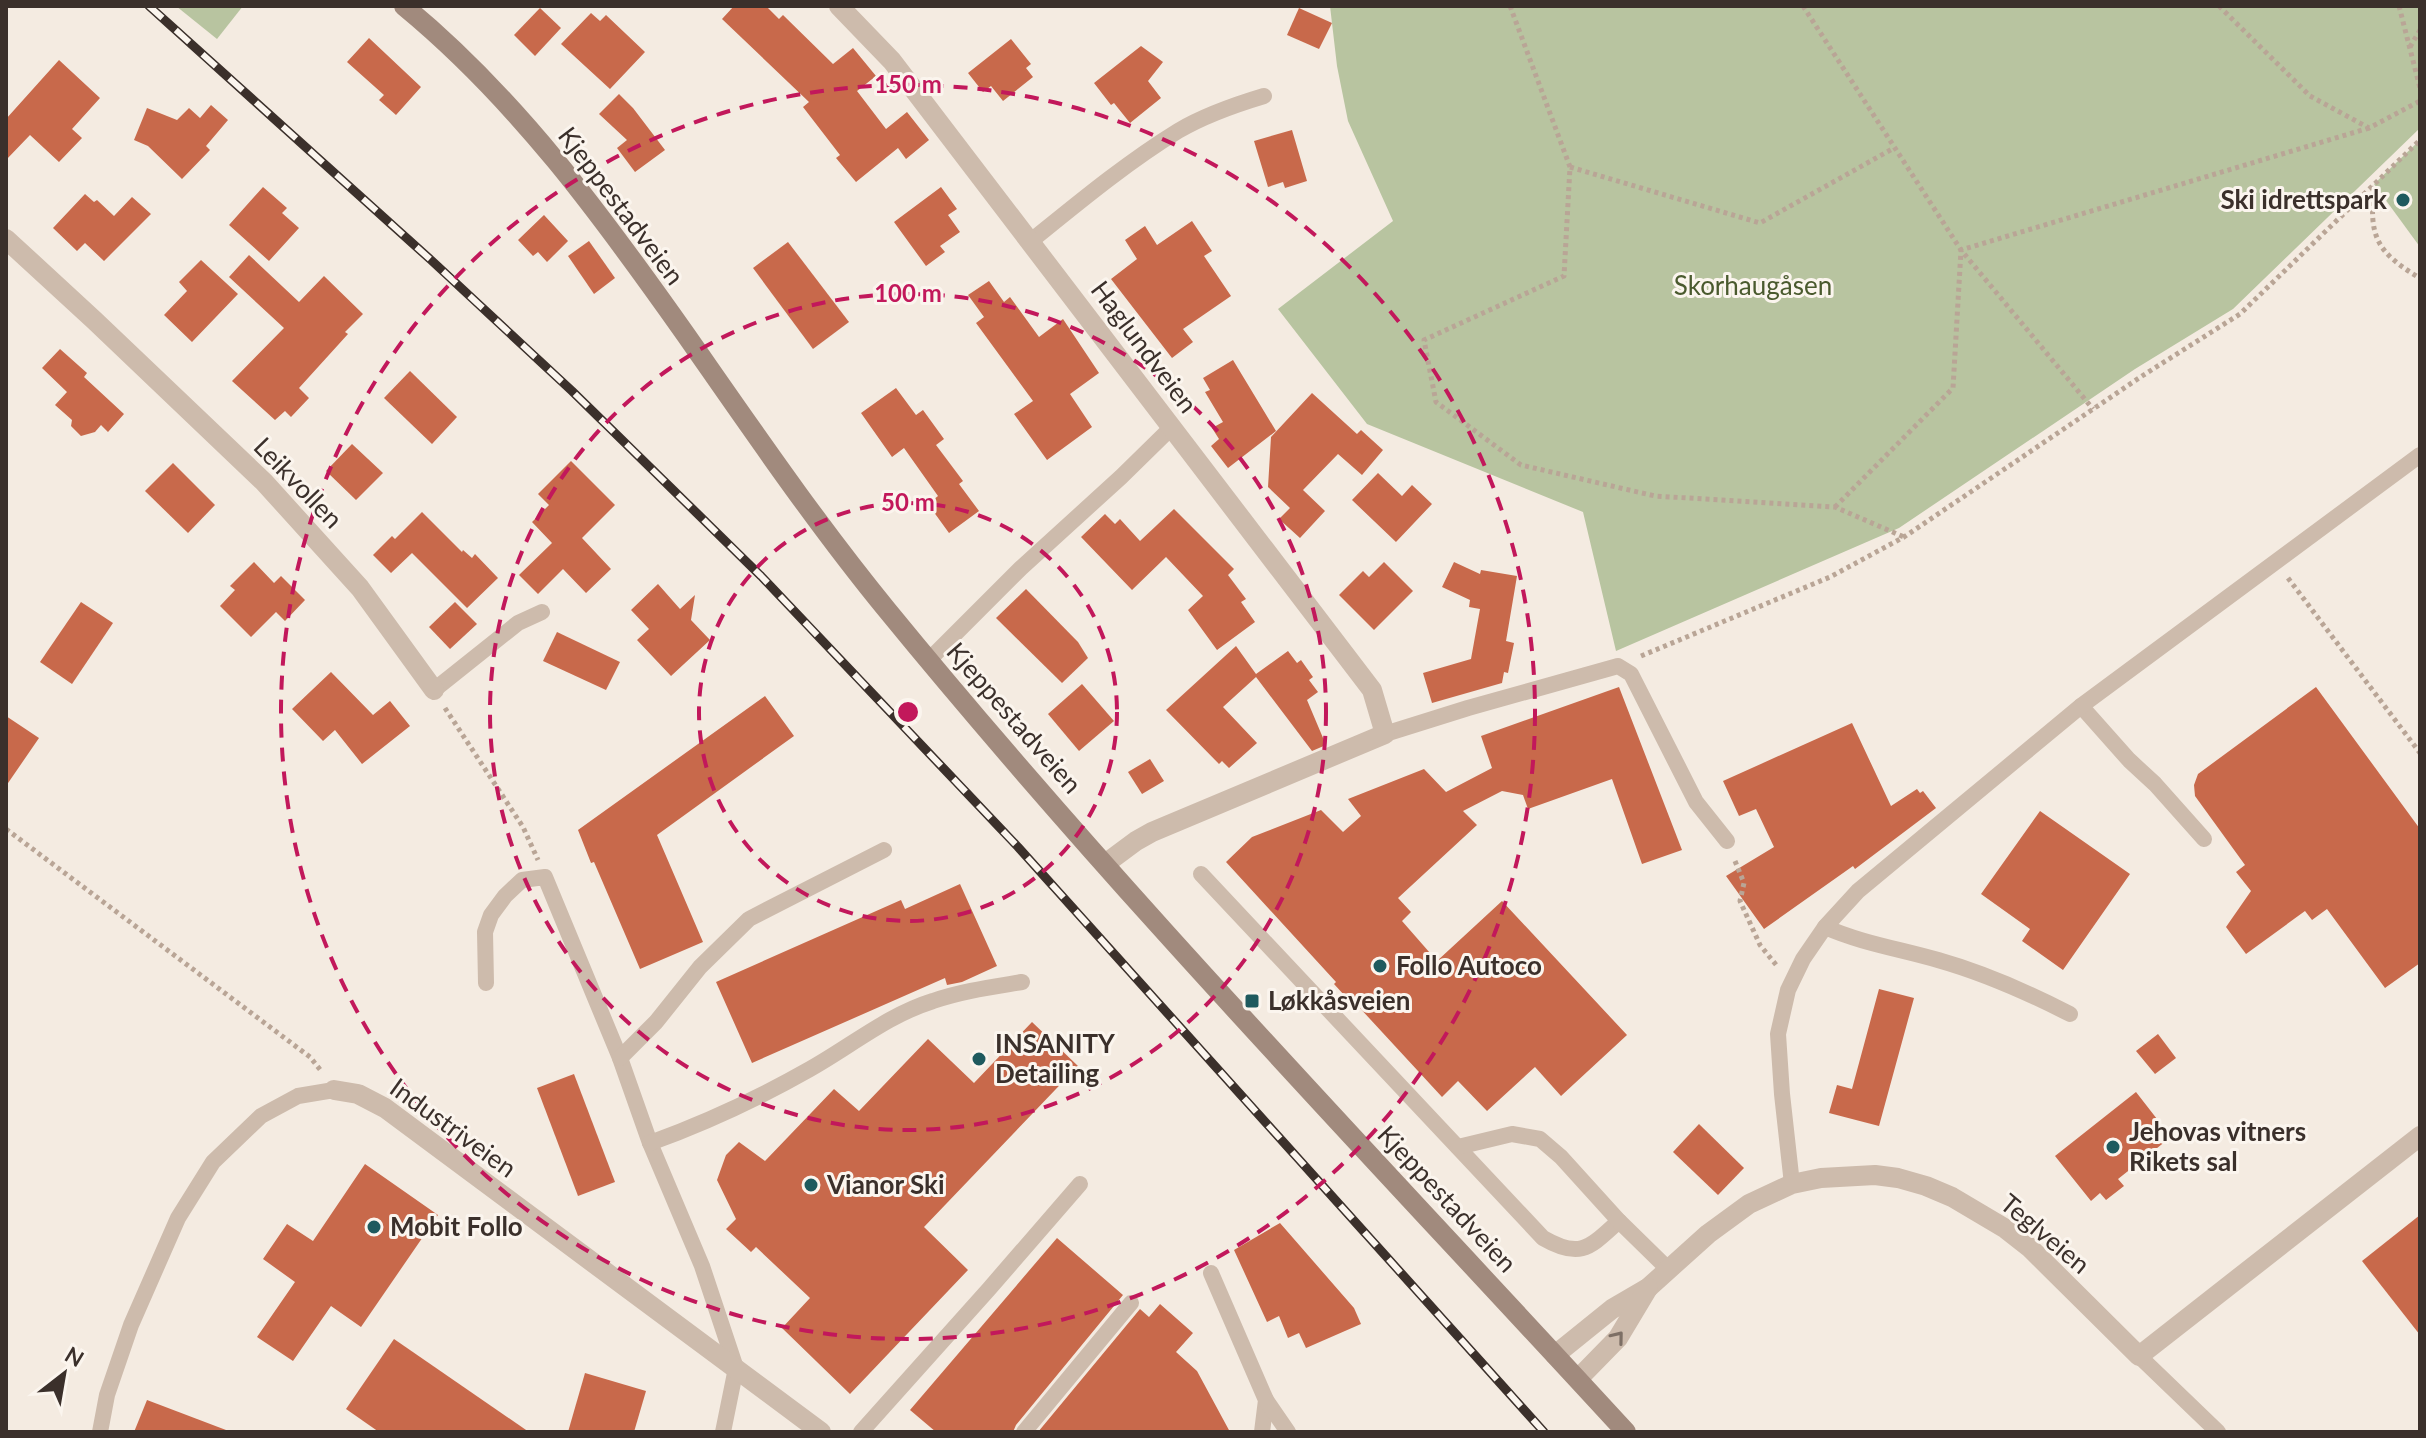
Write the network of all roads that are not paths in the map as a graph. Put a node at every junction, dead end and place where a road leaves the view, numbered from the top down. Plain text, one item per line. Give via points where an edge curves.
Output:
1 (404, 6) edge
2 (839, 6) edge
3 (1264, 96) dead end
4 (6, 239) edge
5 (1031, 241) junction
6 (1172, 427) junction
7 (2420, 455) edge
8 (542, 612) dead end
9 (929, 660) junction
10 (434, 690) joint
11 (2081, 706) junction
12 (1385, 734) junction
13 (2204, 839) dead end
14 (1727, 841) road end
15 (884, 850) dead end
16 (1105, 864) junction
17 (1201, 874) dead end
18 (1825, 927) junction
19 (1022, 982) dead end
20 (486, 983) dead end
21 (2070, 1014) dead end
22 (620, 1058) junction
23 (334, 1090) joint
24 (2420, 1136) edge
25 (650, 1143) junction
26 (1458, 1147) junction
27 (1080, 1184) dead end
28 (1792, 1184) junction
29 (1619, 1221) junction
30 (1668, 1269) junction
31 (1211, 1273) dead end
32 (1648, 1288) junction
33 (1131, 1303) dead end
34 (1555, 1355) junction
35 (2139, 1356) junction
36 (736, 1368) junction
37 (1578, 1379) junction
38 (1266, 1400) junction
39 (2211, 1430) edge
40 (100, 1432) edge
41 (723, 1432) edge
42 (821, 1432) edge
43 (861, 1432) edge
44 (1024, 1432) edge
45 (1262, 1432) edge
46 (1288, 1432) edge
47 (1626, 1432) edge

1 - 9 main road, Kjeppestadveien via 484,79 542,142 824,530
2 - 5 street, Haglundveien via 892,61
3 - 5 lane via 1179,131
4 - 10 street, Leikvollen via 264,482 360,588
5 - 6 street, Haglundveien
6 - 9 lane
6 - 12 street, Haglundveien via 1372,690
7 - 11 lane
8 - 10 lane via 518,623
9 - 16 main road, Kjeppestadveien
11 - 13 lane
11 - 18 lane via 1858,891
12 - 14 lane via 1618,666 1631,674 1696,802
12 - 16 street via 1152,832
15 - 22 lane via 749,919
16 - 34 main road, Kjeppestadveien
17 - 26 lane
18 - 21 lane via 1988,976
18 - 28 lane via 1788,990 1778,1034
19 - 25 lane via 931,1001 807,1071
20 - 22 lane via 485,932 491,915 522,880 545,877
22 - 25 lane
23 - 36 street, Industriveien via 358,1094 385,1108
23 - 40 lane, Industriveien via 298,1096 261,1116 213,1162 178,1218 131,1325
24 - 35 street
25 - 36 lane via 702,1266
26 - 29 lane via 1512,1134 1540,1139
26 - 29 lane via 1543,1238 1559,1247 1591,1247
27 - 43 lane
28 - 30 street, Teglveien via 1739,1210
28 - 35 street, Teglveien via 1875,1175 1952,1197 2029,1247
29 - 30 lane
30 - 32 street, Teglveien
31 - 38 lane
32 - 34 street, Teglveien via 1612,1309
37 -> 32 street, Teglveien via 1618,1338
33 - 44 lane
34 - 37 main road, Kjeppestadveien
35 - 39 lane, Teglveien
36 - 41 lane
36 - 42 street, Industriveien
37 - 47 main road, Kjeppestadveien
38 - 45 lane
38 - 46 lane

